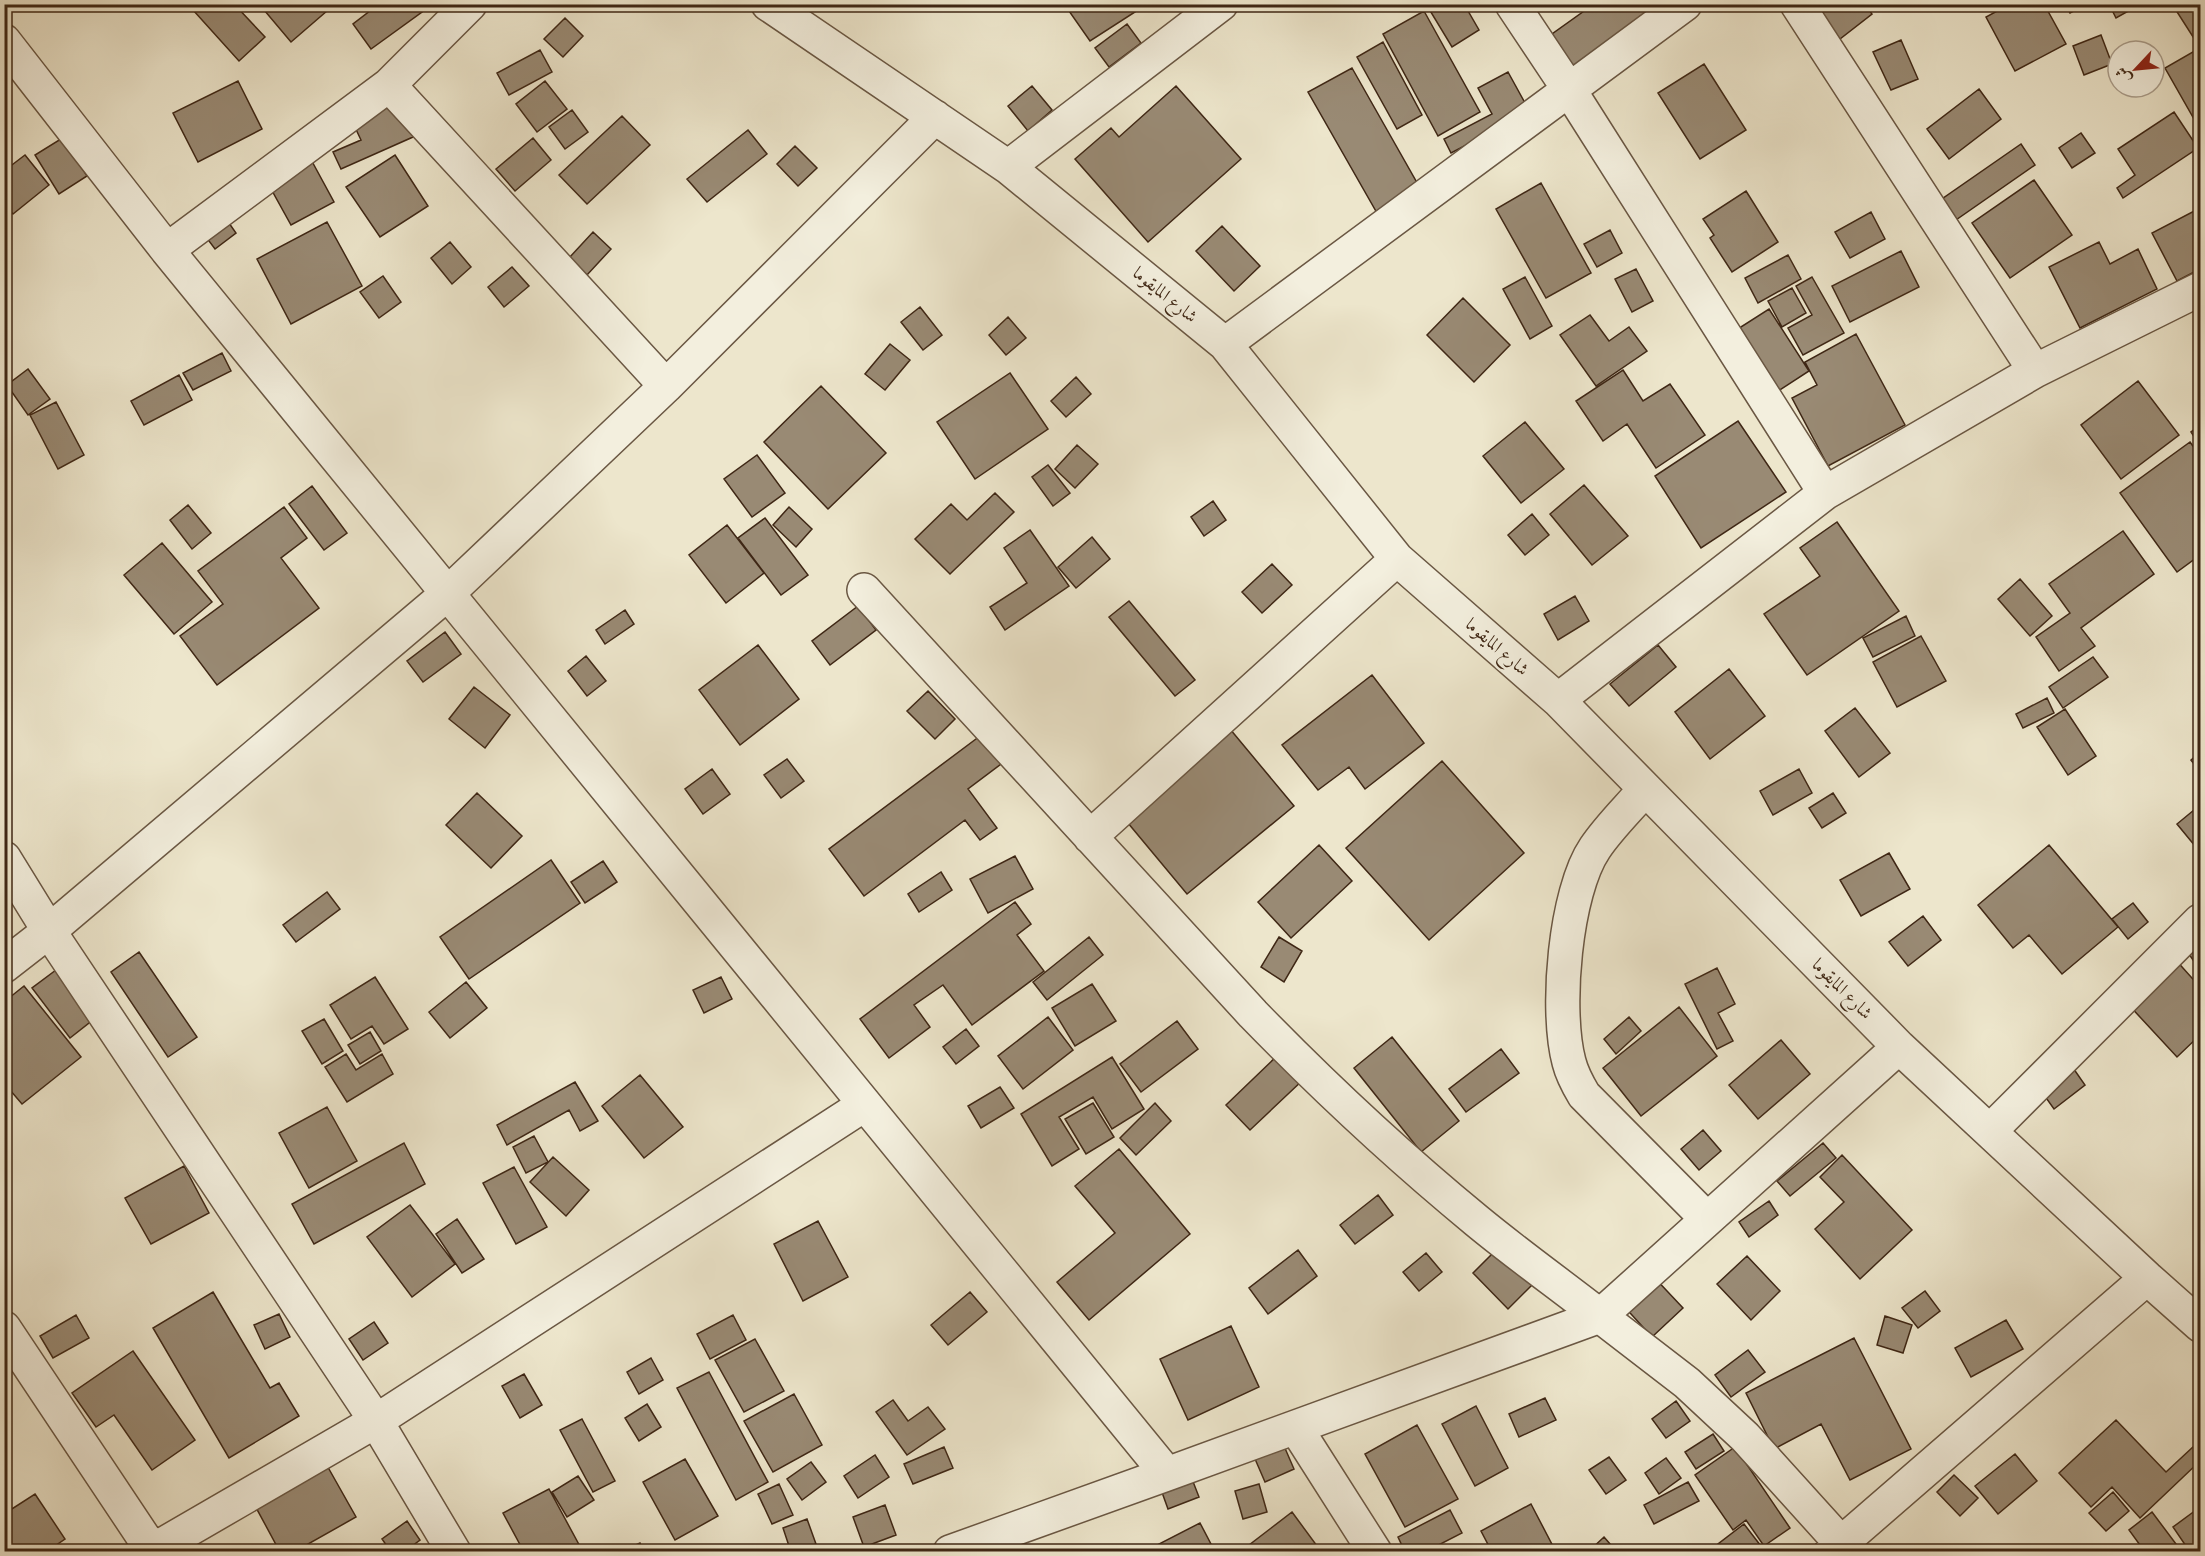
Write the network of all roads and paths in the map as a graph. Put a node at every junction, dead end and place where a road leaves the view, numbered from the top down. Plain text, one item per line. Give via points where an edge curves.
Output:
1 (470, 4) edge
2 (1221, 4) edge
3 (1512, 4) edge
4 (1685, 4) edge
5 (1797, 4) edge
6 (768, 5) edge
7 (4, 41) edge
8 (389, 85) junction
9 (1570, 91) junction
10 (935, 117) junction
11 (1008, 167) junction
12 (167, 250) junction
13 (2200, 289) edge
14 (1226, 344) junction
15 (2036, 371) junction
16 (666, 386) junction
17 (1825, 493) junction
18 (1397, 559) junction
19 (864, 590) dead end
20 (447, 594) junction
21 (1558, 700) junction
22 (1645, 789) junction
23 (1090, 837) junction
24 (4, 858) edge
25 (2200, 921) edge
26 (50, 931) junction
27 (4, 966) edge
28 (1899, 1047) junction
29 (864, 1106) junction
30 (1990, 1131) junction
31 (1707, 1219) junction
32 (2147, 1278) junction
33 (1600, 1316) junction
34 (2200, 1325) edge
35 (4, 1328) edge
36 (376, 1421) junction
37 (1296, 1428) junction
38 (1167, 1474) junction
39 (1841, 1548) edge
40 (151, 1551) edge
41 (453, 1551) edge
42 (955, 1551) edge
43 (1375, 1551) edge

1 - 8 street
2 - 11 street
3 - 9 street
4 - 9 street
5 - 15 street
6 - 10 street, شارع المايقوما
7 - 12 street
8 - 12 street
8 - 16 street
9 - 14 street
9 - 17 street
10 - 11 street, شارع المايقوما
10 - 16 street
11 - 14 street, شارع المايقوما
12 - 20 street
13 - 15 street
14 - 18 street, شارع المايقوما
15 - 17 street
16 - 20 street
17 - 21 street
18 - 21 street, شارع المايقوما
18 - 23 street
19 - 23 street
20 - 26 street
20 - 29 street
21 - 22 street, شارع المايقوما
22 - 28 street, شارع المايقوما
22 - 31 street via 1594,848 1580,881 1563,976 1569,1062 1584,1095
23 - 33 street via 1253,1014 1355,1115 1477,1221
24 - 26 street
25 - 30 street
26 - 27 street
26 - 36 street
28 - 30 street, شارع المايقوما
28 - 31 street
29 - 36 street
29 - 38 street
30 - 32 street, شارع المايقوما
31 - 33 street
32 - 34 street, شارع المايقوما
32 - 39 street
33 - 37 street
33 - 39 street via 1687,1383 1745,1437
35 - 40 street
36 - 40 street
36 - 41 street
37 - 38 street
37 - 43 street
38 - 42 street

